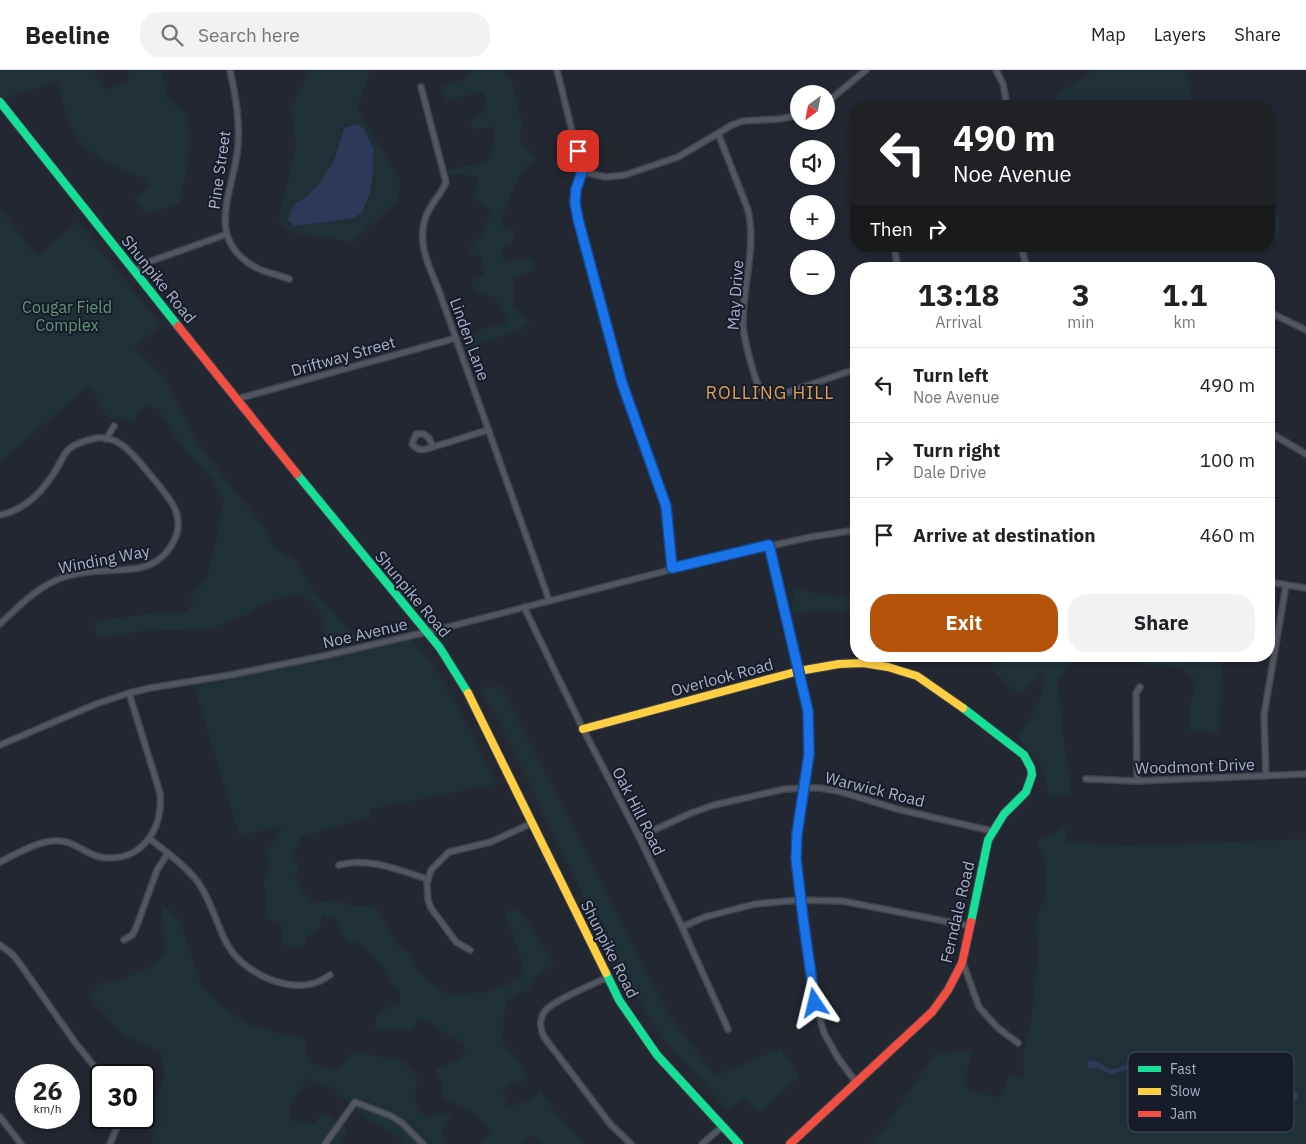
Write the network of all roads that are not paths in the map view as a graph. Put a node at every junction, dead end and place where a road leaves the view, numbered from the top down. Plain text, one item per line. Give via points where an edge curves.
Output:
1 (230, 70) edge
2 (557, 70) edge
3 (866, 70) edge
4 (996, 70) edge
5 (421, 87) dead end
6 (835, 96) edge
7 (1006, 100) edge
8 (0, 102) edge
9 (790, 117) edge
10 (718, 133) junction
11 (582, 172) junction
12 (226, 234) junction
13 (135, 271) junction
14 (289, 279) dead end
15 (1275, 315) edge
16 (1306, 330) edge
17 (456, 338) junction
18 (850, 371) edge
19 (237, 399) junction
20 (114, 426) dead end
21 (488, 430) junction
22 (1275, 436) edge
23 (106, 439) junction
24 (433, 447) dead end
25 (1306, 454) edge
26 (0, 515) edge
27 (850, 531) edge
28 (769, 545) junction
29 (672, 568) junction
30 (1275, 583) edge
31 (1286, 585) junction
32 (1306, 588) edge
33 (549, 600) junction
34 (524, 607) junction
35 (0, 624) edge
36 (427, 632) junction
37 (1275, 650) edge
38 (1273, 662) edge
39 (799, 671) junction
40 (1140, 687) dead end
41 (129, 693) junction
42 (583, 729) junction
43 (0, 745) edge
44 (1024, 755) joint
45 (1306, 774) edge
46 (1266, 776) junction
47 (1086, 779) dead end
48 (1136, 781) junction
49 (804, 788) junction
50 (532, 823) junction
51 (992, 831) junction
52 (638, 837) junction
53 (150, 839) junction
54 (168, 853) junction
55 (0, 862) edge
56 (339, 865) dead end
57 (427, 879) junction
58 (800, 900) junction
59 (970, 926) junction
60 (682, 927) junction
61 (124, 940) dead end
62 (0, 946) edge
63 (470, 950) dead end
64 (962, 963) junction
65 (330, 975) dead end
66 (608, 977) junction
67 (728, 1029) dead end
68 (1018, 1043) dead end
69 (92, 1064) edge
70 (856, 1082) junction
71 (0, 1117) edge
72 (722, 1126) junction
73 (116, 1129) edge
74 (21, 1144) edge
75 (110, 1144) edge
76 (325, 1144) edge
77 (423, 1144) edge
78 (631, 1144) edge
79 (702, 1144) edge
80 (739, 1144) edge
81 (790, 1144) edge

1 - 12 street, Pine Street via 238,114 238,136 225,210
2 - 11 street
3 - 6 street
4 - 7 street
5 - 17 street, Linden Lane via 446,182 425,219 422,236 424,254
8 - 13 main road, Shunpike Road
9 - 10 street via 743,121
10 - 11 street via 678,157 625,175 606,178
10 - 18 street, May Drive via 751,220 743,323 748,356 759,388 768,397 777,396
11 - 29 street via 576,189 578,219 622,383 666,506
12 - 13 street, Pine Street via 146,263
12 - 14 street via 235,250 256,268
13 - 19 main road, Shunpike Road
15 - 16 street
17 - 19 street, Driftway Street
17 - 21 street, Linden Lane
19 - 36 main road, Shunpike Road
20 - 23 street
21 - 24 street
21 - 33 street, Linden Lane
22 - 25 street
23 - 26 street via 89,440 70,448 38,494 20,507
23 - 35 street, Winding Way via 119,443 132,454 175,508 177,530 170,550 149,565 89,571 51,582
27 - 28 street, Noe Avenue
28 - 29 street, Noe Avenue
28 - 39 street
29 - 33 street, Noe Avenue
30 - 31 street
31 - 32 street
31 - 37 street
33 - 34 street, Noe Avenue
34 - 36 street, Noe Avenue
34 - 42 street, Oak Hill Road
36 - 41 street, Noe Avenue via 230,675
36 - 50 main road, Shunpike Road via 466,689
38 - 46 street via 1264,714
39 - 42 main road, Overlook Road
39 - 44 main road, Overlook Road via 862,663 917,676
39 - 49 street via 808,711 809,754
40 - 48 street via 1136,693
41 - 43 street, Noe Avenue
41 - 53 street via 160,793 159,819
42 - 52 street, Oak Hill Road
44 - 51 main road, Ferndale Road via 1031,768 1029,786
45 - 46 street, Woodmont Drive
46 - 48 street, Woodmont Drive
47 - 48 street, Woodmont Drive
49 - 51 street, Warwick Road via 838,791
49 - 52 street, Warwick Road via 784,789 714,805
49 - 58 street via 796,859
50 - 57 street via 491,842 449,852 433,867
50 - 66 main road, Shunpike Road
51 - 59 main road, Ferndale Road via 985,849
52 - 60 street, Oak Hill Road
53 - 54 street
53 - 55 street via 137,850 117,857 99,856 59,841 33,846
54 - 61 street via 157,870 136,928
54 - 65 street via 197,881 229,947 250,968 273,980 290,984 320,982
56 - 57 street via 349,862 375,864
57 - 63 street via 428,900 435,916 456,942
58 - 59 street via 842,901
58 - 60 street via 755,904 705,917
58 - 70 street via 813,993 824,1033
59 - 64 main road, Ferndale Road
60 - 67 street, Oak Hill Road
62 - 69 street via 18,960
64 - 68 street via 979,1007 998,1028
64 - 70 main road, Ferndale Road via 932,1012
66 - 72 main road, Shunpike Road via 628,1014 657,1055
66 - 78 street via 550,1006 542,1016 541,1029 611,1125
70 - 81 main road, Ferndale Road
71 - 74 street
72 - 79 street
72 - 80 main road, Shunpike Road
73 - 75 street
76 - 77 street via 356,1102 397,1120

